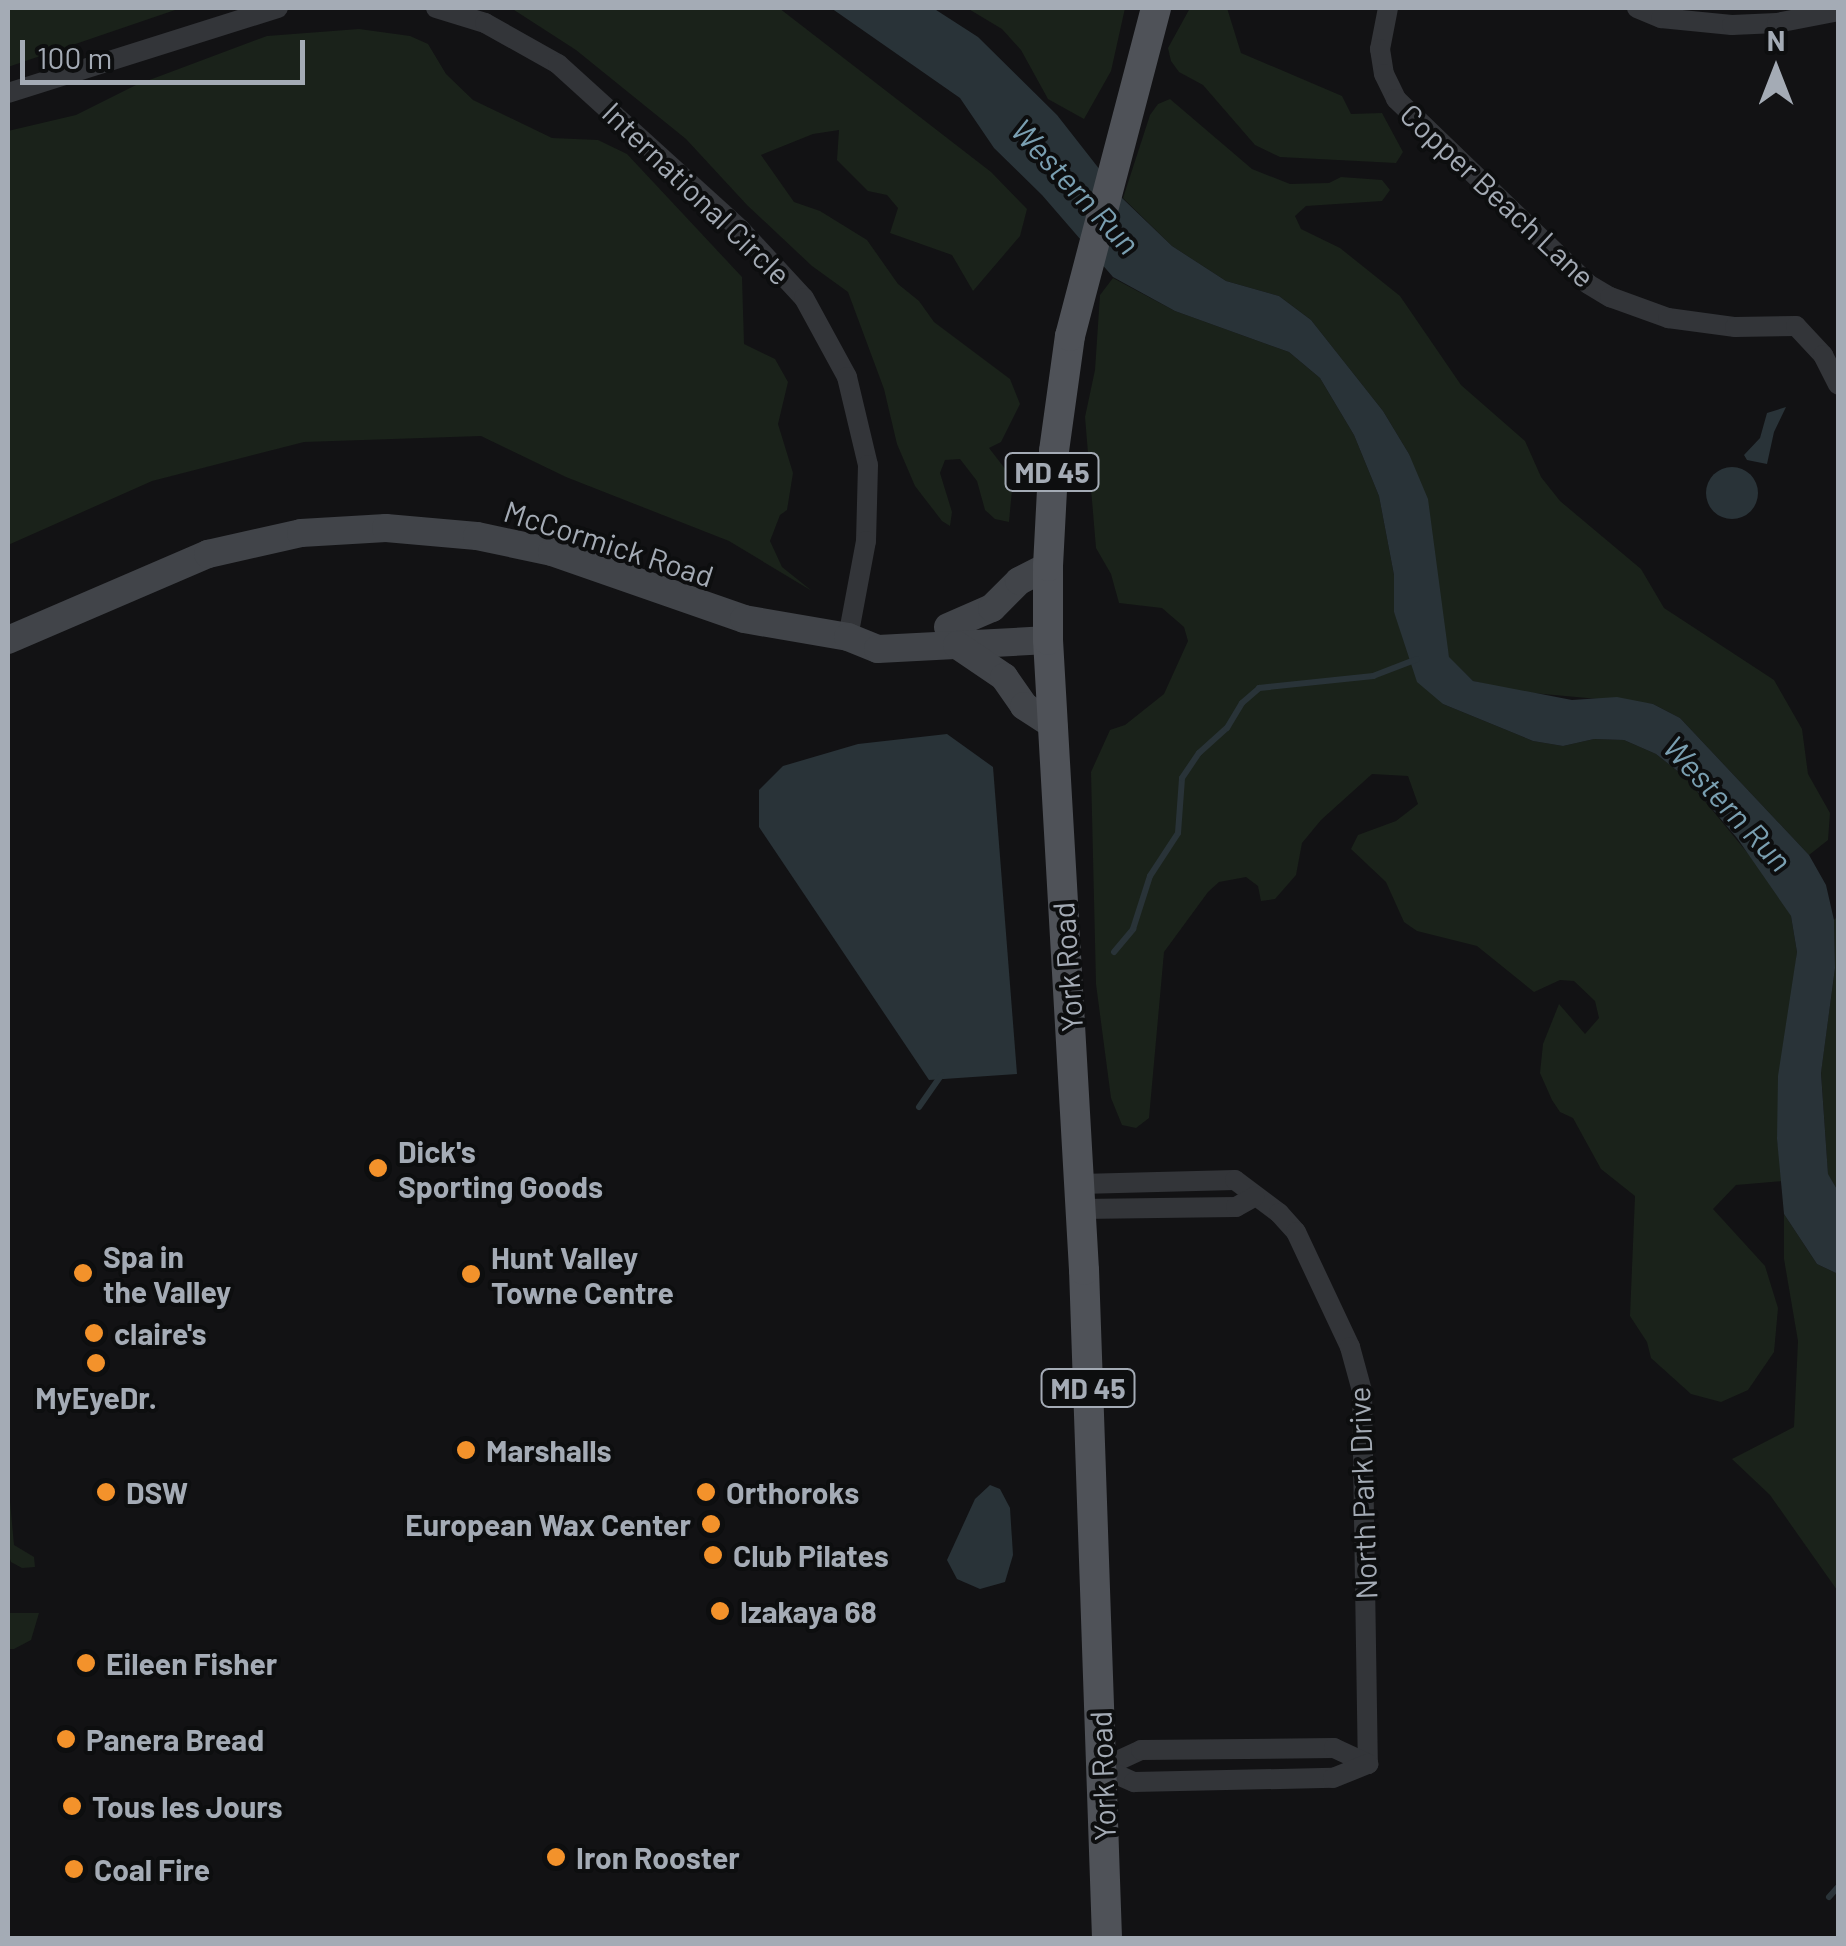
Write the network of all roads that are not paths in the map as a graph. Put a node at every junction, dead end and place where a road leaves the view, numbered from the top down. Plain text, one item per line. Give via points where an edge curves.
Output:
1 (278, 8) edge
2 (436, 8) edge
3 (1156, 8) edge
4 (1388, 8) edge
5 (1637, 8) edge
6 (1838, 10) edge
7 (8, 93) edge
8 (1838, 384) edge
9 (1048, 566) junction
10 (1048, 631) junction
11 (952, 636) junction
12 (848, 637) junction
13 (8, 640) edge
14 (1052, 725) junction
15 (1080, 1196) junction
16 (1368, 1764) junction
17 (1102, 1768) junction
18 (1107, 1938) edge

1 - 7 street
2 - 12 street, International Circle via 485,23 558,64 740,229 804,298 847,377 868,465 866,541
3 - 9 main road, York Road / MD 45 via 1084,276 1060,395
4 - 8 street, Copper Beach Lane via 1380,48 1396,99 1588,284 1668,318 1796,326
5 - 6 street via 1661,18 1732,25
9 - 10 main road, York Road / MD 45
9 - 11 main road via 1019,580
10 - 11 main road, McCormick Road
10 - 14 main road, York Road / MD 45
11 - 12 main road, McCormick Road via 880,630
11 - 14 main road
12 - 13 main road, McCormick Road via 744,619 505,540 386,528 302,533 208,554
14 - 15 main road, York Road / MD 45
15 - 16 street, North Park Drive via 1236,1207 1254,1197 1296,1232 1360,1378
15 - 17 main road, York Road / MD 45
16 - 17 street via 1333,1778 1134,1782
16 - 17 street via 1334,1748 1142,1750
17 - 18 main road, York Road / MD 45

